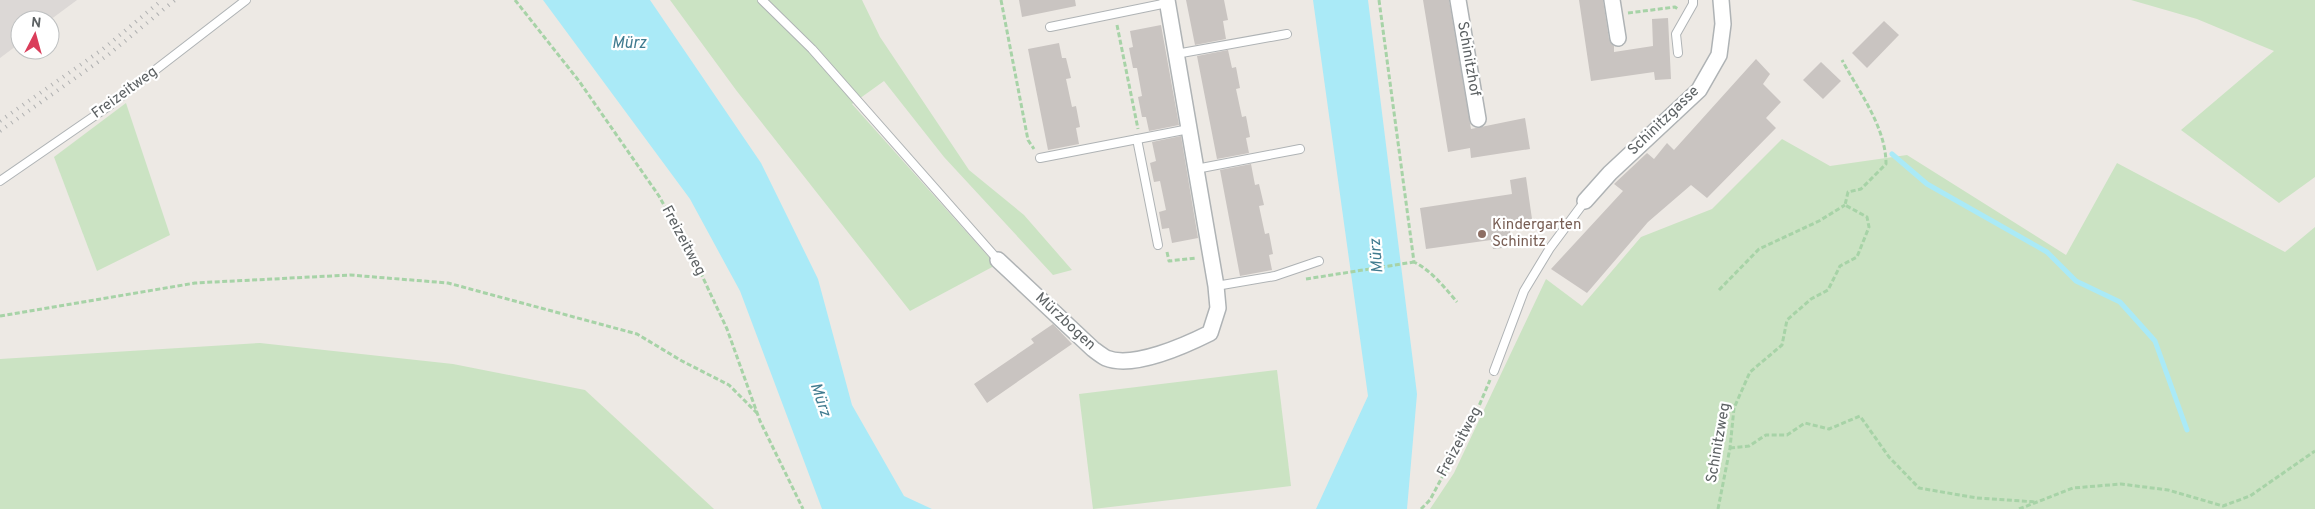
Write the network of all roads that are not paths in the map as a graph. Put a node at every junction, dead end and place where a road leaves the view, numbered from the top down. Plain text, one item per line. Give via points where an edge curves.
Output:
1 (246, 0) edge
2 (762, 0) edge
3 (1458, 0) edge
4 (1692, 0) edge
5 (1721, 0) edge
6 (1167, 2) edge
7 (1613, 7) edge
8 (1050, 27) dead end
9 (1287, 34) dead end
10 (1618, 38) dead end
11 (1678, 53) dead end
12 (1176, 54) junction
13 (1478, 119) dead end
14 (1189, 129) junction
15 (1138, 139) junction
16 (1300, 149) dead end
17 (1040, 158) road end
18 (1196, 169) junction
19 (0, 181) edge
20 (1585, 201) joint
21 (1158, 245) road end
22 (998, 260) joint
23 (1319, 261) dead end
24 (1216, 286) junction
25 (1494, 371) road end

1 - 19 lane, Freizeitweg via 106,108
2 - 22 lane, Mürzbogen via 812,49
3 - 13 street, Schinitzhof
4 - 11 lane via 1693,4 1676,34
5 - 20 street, Schinitzgasse via 1723,24 1719,55 1699,90 1610,173
6 - 8 lane
6 - 12 street, Mürzbogen
7 - 10 street
9 - 12 lane
12 - 14 street, Mürzbogen
14 - 15 lane
14 - 18 street, Mürzbogen
15 - 17 lane
15 - 21 lane
16 - 18 lane
18 - 24 street, Mürzbogen
20 - 25 lane via 1550,248 1524,292
22 - 24 street, Mürzbogen via 1093,349 1107,358 1156,356 1210,333 1218,308
23 - 24 lane via 1275,276

